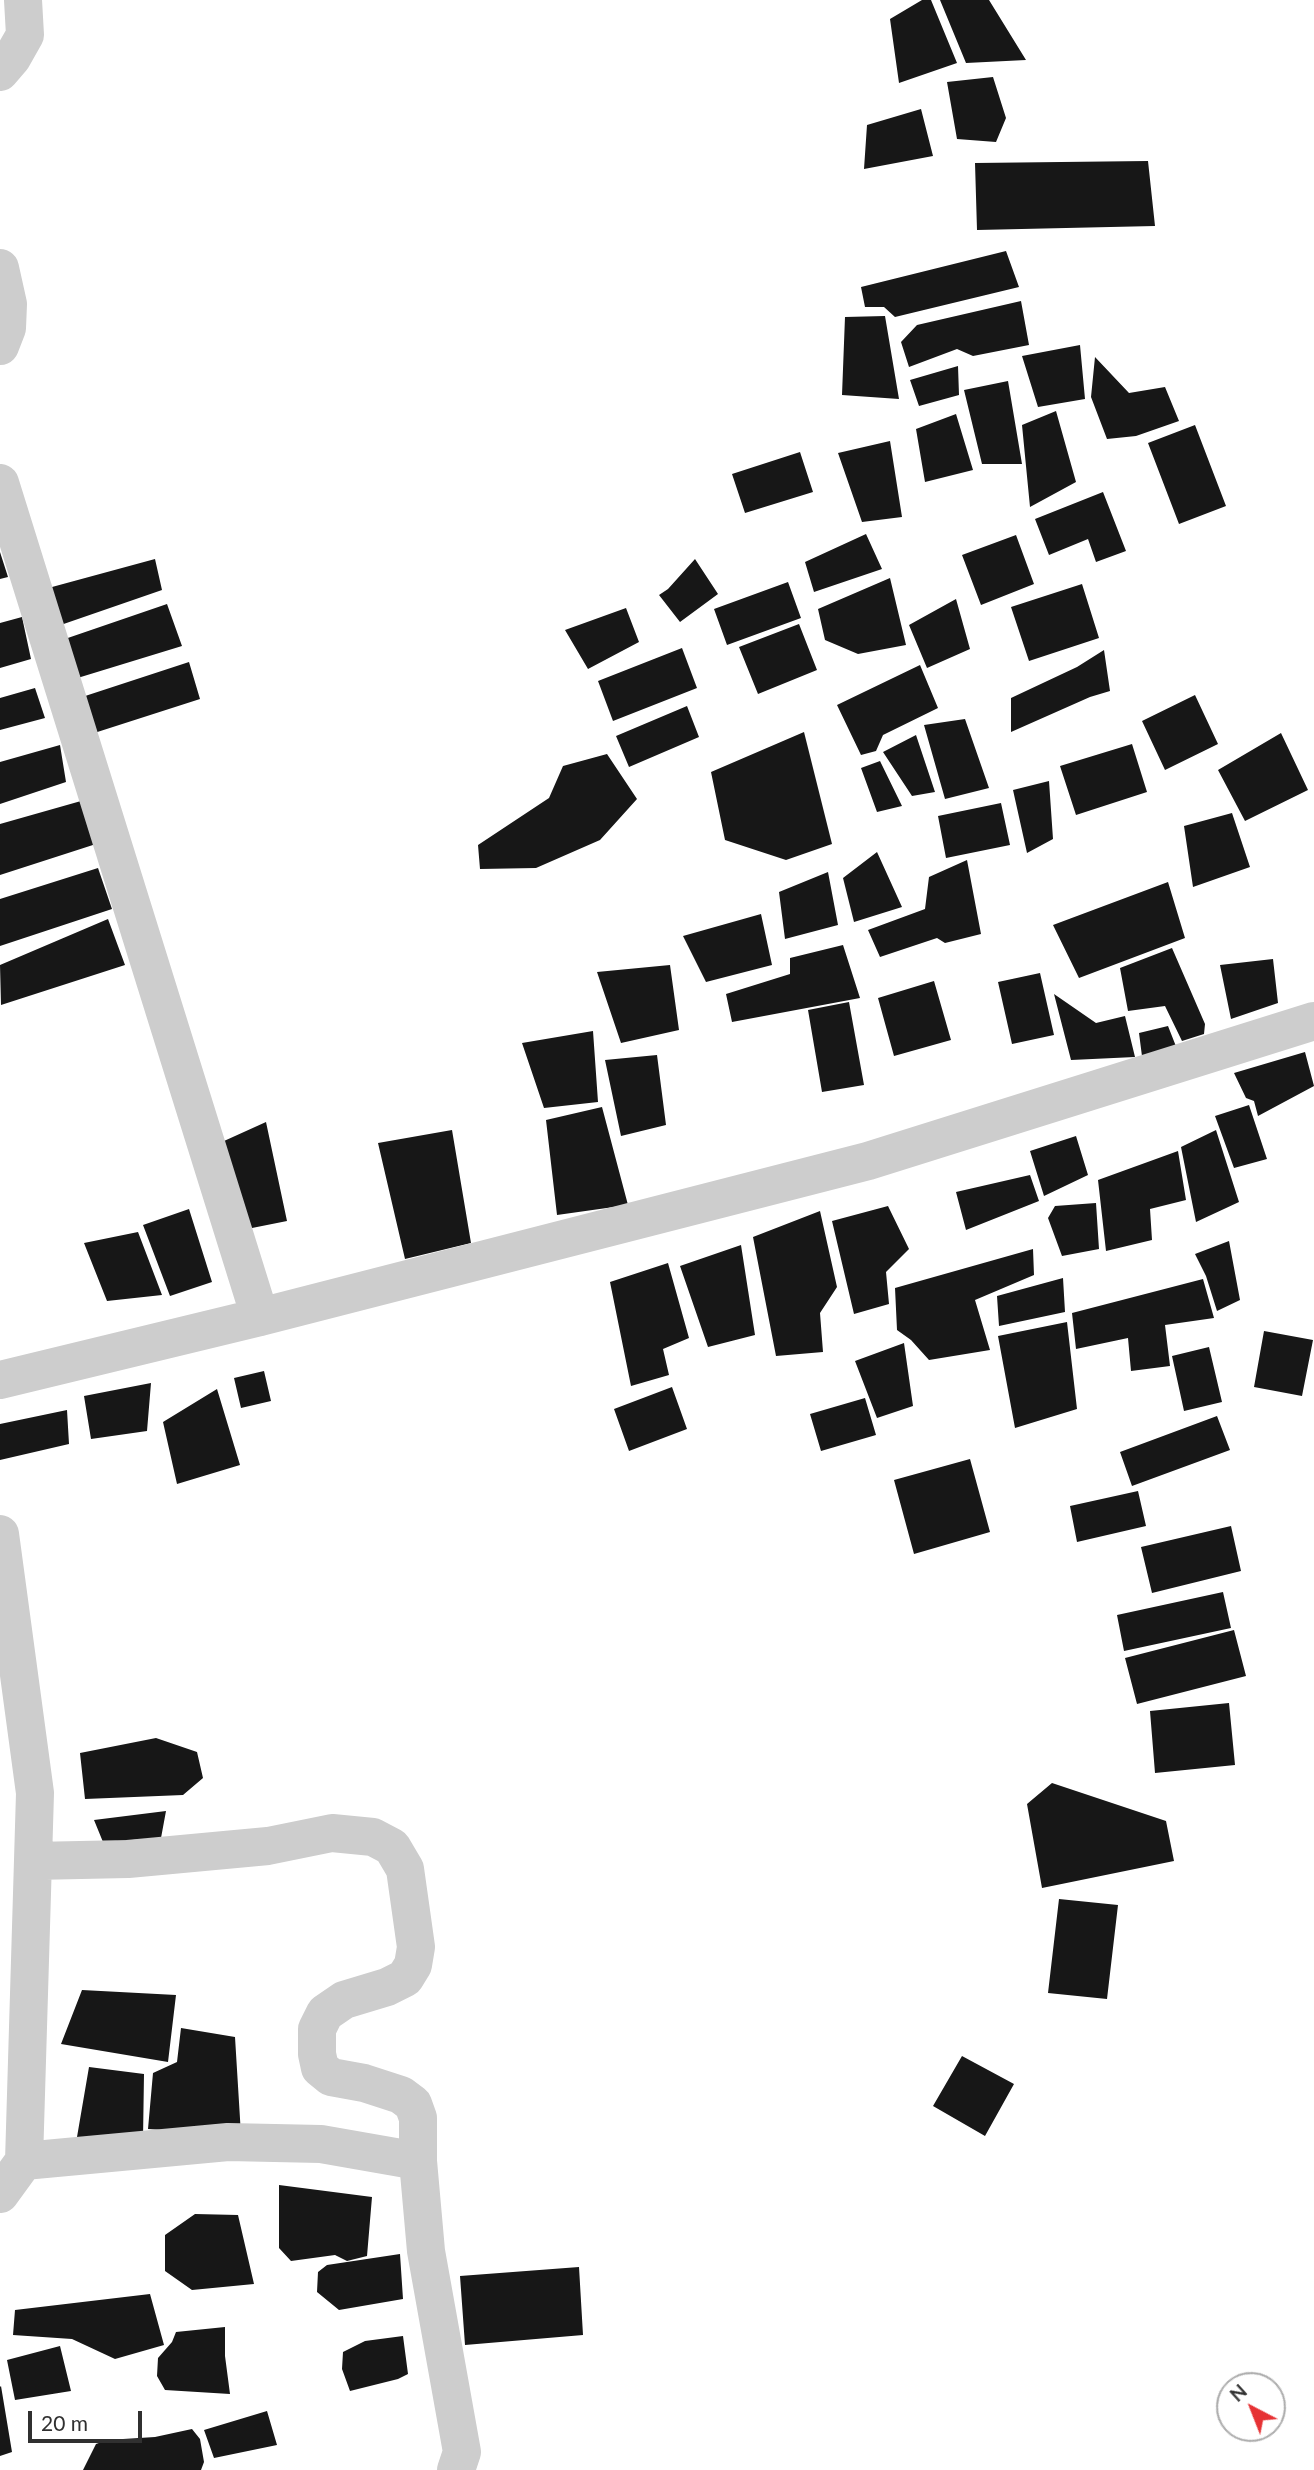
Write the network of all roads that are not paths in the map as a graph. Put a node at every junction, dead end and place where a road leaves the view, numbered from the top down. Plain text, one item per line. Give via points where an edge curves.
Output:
1 (23, 0) edge
2 (0, 72) edge
3 (0, 268) edge
4 (0, 346) edge
5 (0, 483) edge
6 (1314, 1021) edge
7 (260, 1317) junction
8 (0, 1380) edge
9 (0, 1534) edge
10 (33, 1861) junction
11 (24, 2161) junction
12 (418, 2161) junction
13 (0, 2194) edge
14 (456, 2470) edge

1 - 2 street via 25,35
3 - 4 street via 8,304
5 - 7 street
6 - 7 street via 868,1161
7 - 8 street
9 - 10 street via 35,1793
10 - 11 street
10 - 12 street via 128,1859 268,1846 332,1833 373,1837 392,1847 405,1869 416,1947 413,1965 405,1978 344,2000 325,2013 317,2029 317,2054 320,2068 331,2077 401,2095 413,2104 418,2118
11 - 12 street via 228,2142 321,2144
11 - 13 street
12 - 14 street via 426,2251 462,2452

